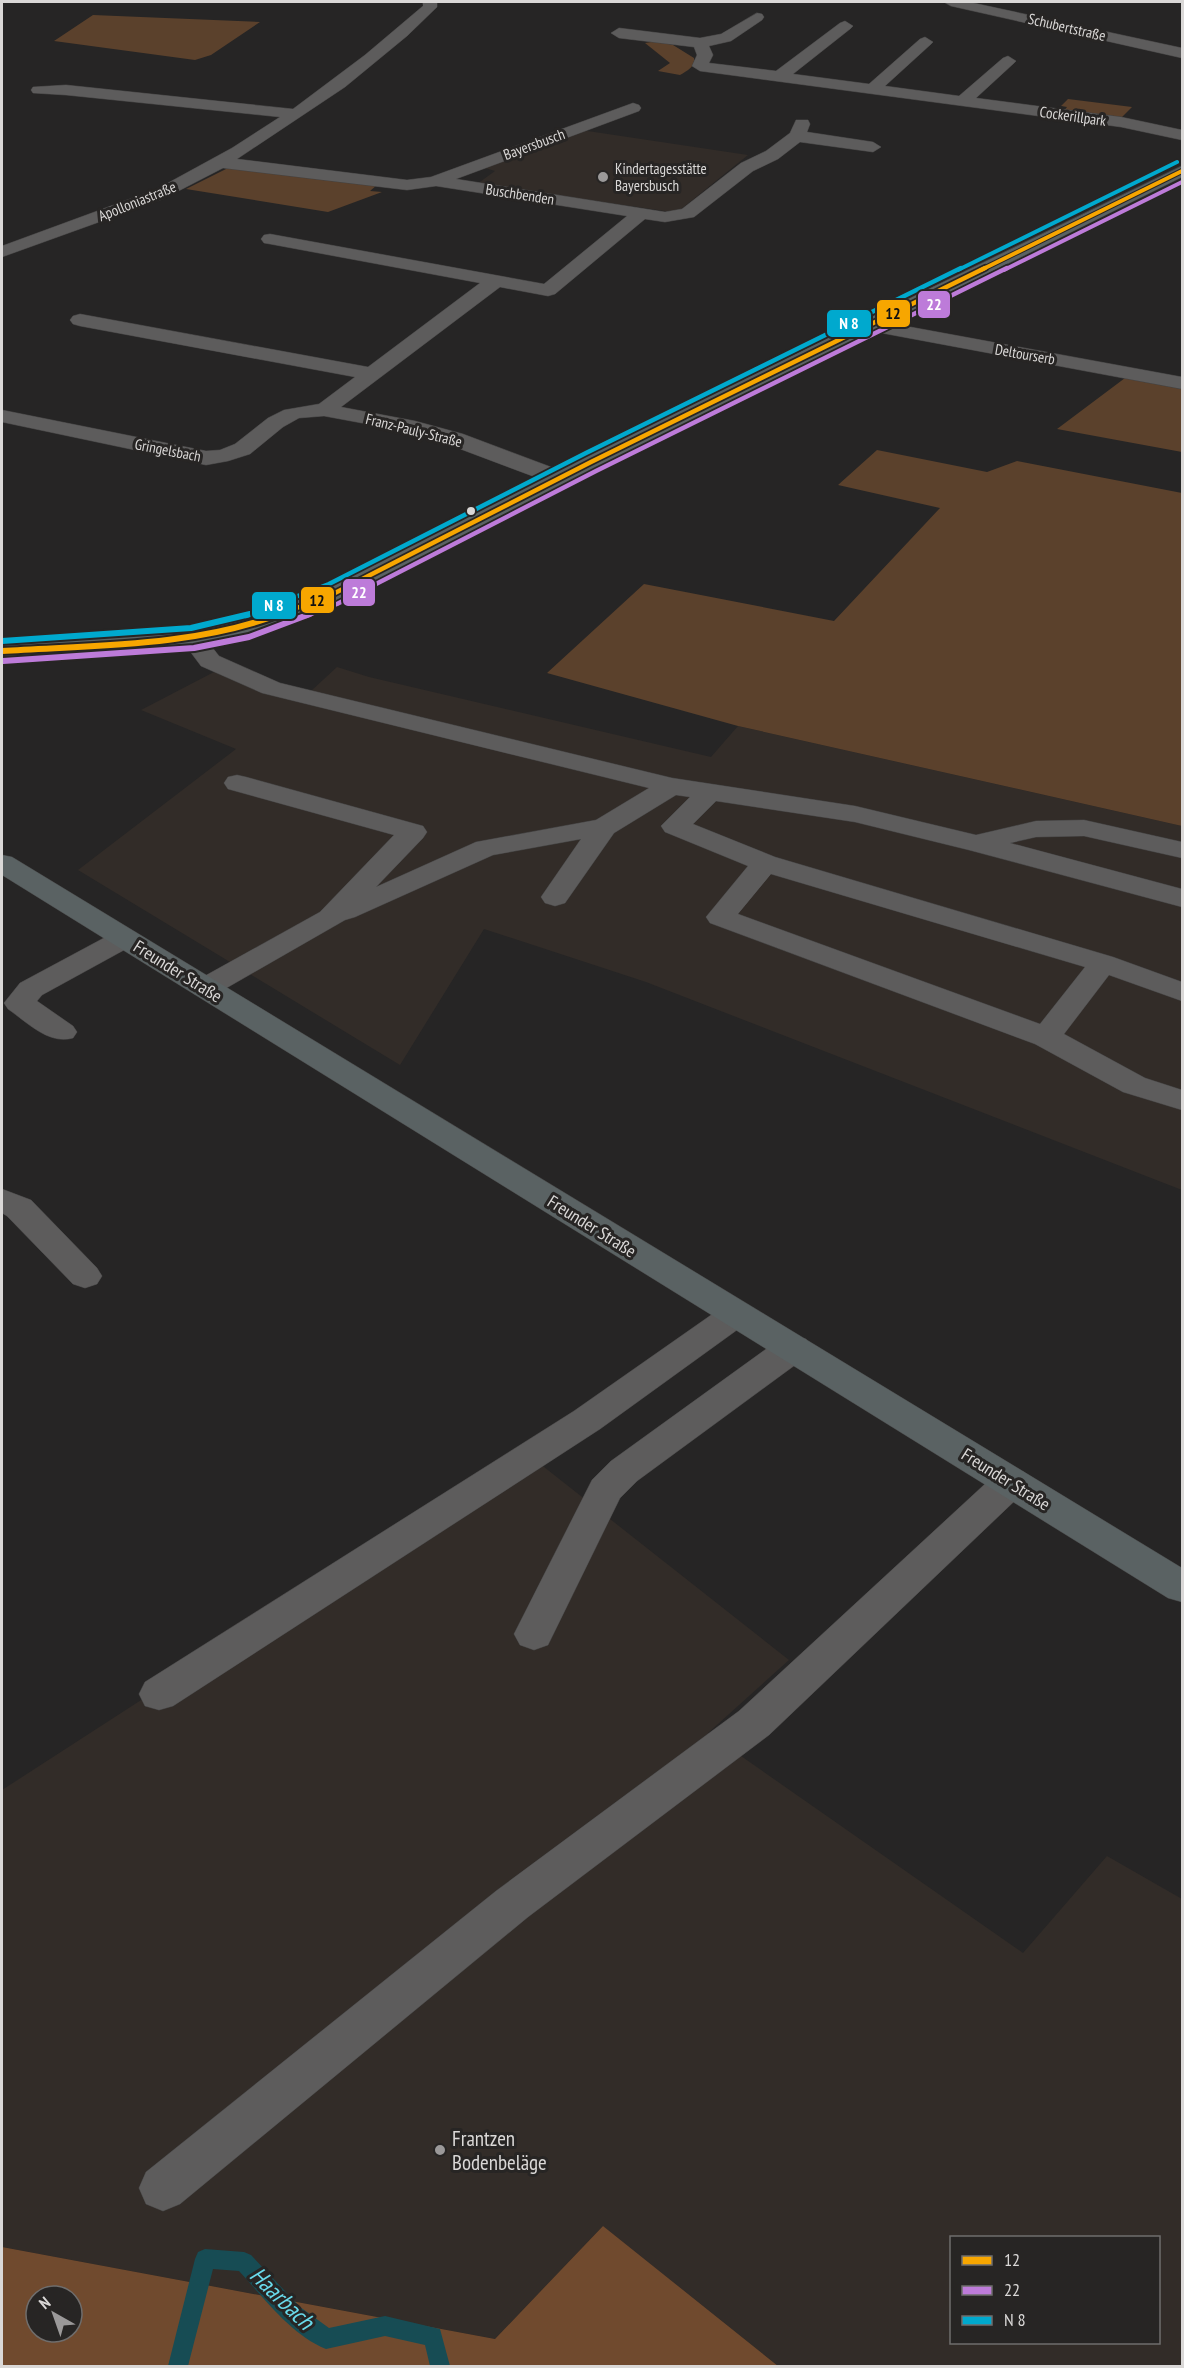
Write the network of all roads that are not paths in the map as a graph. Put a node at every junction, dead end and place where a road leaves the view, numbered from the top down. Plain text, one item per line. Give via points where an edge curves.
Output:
1 (430, 2) edge
2 (951, 2) edge
3 (758, 17) dead end
4 (845, 26) dead end
5 (619, 33) dead end
6 (925, 42) dead end
7 (700, 43) junction
8 (1182, 53) edge
9 (1008, 61) dead end
10 (780, 76) junction
11 (872, 89) junction
12 (39, 90) dead end
13 (963, 101) junction
14 (633, 108) dead end
15 (294, 114) junction
16 (1182, 135) edge
17 (873, 147) dead end
18 (218, 162) junction
19 (1182, 171) edge
20 (436, 181) junction
21 (642, 213) junction
22 (270, 239) dead end
23 (2, 252) edge
24 (497, 280) junction
25 (80, 320) dead end
26 (867, 325) junction
27 (374, 374) junction
28 (1182, 383) edge
29 (324, 411) junction
30 (2, 416) edge
31 (559, 478) junction
32 (192, 638) junction
33 (2, 651) edge
34 (237, 783) dead end
35 (672, 786) junction
36 (709, 793) junction
37 (604, 827) junction
38 (976, 843) junction
39 (1182, 850) edge
40 (2, 863) edge
41 (765, 863) junction
42 (555, 897) dead end
43 (1182, 898) edge
44 (330, 918) junction
45 (125, 938) junction
46 (1103, 963) junction
47 (205, 988) junction
48 (1182, 992) edge
49 (62, 1032) dead end
50 (1046, 1037) junction
51 (1182, 1100) edge
52 (2, 1200) edge
53 (85, 1276) dead end
54 (736, 1314) junction
55 (793, 1348) junction
56 (1011, 1482) junction
57 (1182, 1587) edge
58 (534, 1634) dead end
59 (159, 1694) dead end
60 (163, 2188) dead end

1 - 15 street, Apolloniastraße via 430,7 410,26
2 - 8 street, Schubertstraße
3 - 7 street via 726,38
4 - 10 street
5 - 7 street
6 - 11 street
7 - 10 street, Cockerillpark via 705,55 700,66
9 - 13 street
10 - 11 street, Cockerillpark
11 - 13 street, Cockerillpark
12 - 15 street
13 - 16 street, Cockerillpark via 1121,122
14 - 20 street, Bayersbusch
15 - 18 street, Apolloniastraße
17 - 21 street, Buschbenden via 800,130 772,155 747,167 688,213 665,217
18 - 20 street, Buschbenden via 407,185
18 - 23 street, Apolloniastraße via 167,191
19 - 26 main road
20 - 21 street, Buschbenden
21 - 24 street via 548,290
22 - 24 street
24 - 27 street, Franz-Pauly-Straße
25 - 27 street
26 - 28 street, Deltourserb
26 - 31 main road
27 - 29 street, Franz-Pauly-Straße
29 - 30 street, Gringelsbach via 305,410 286,416 240,452 224,458 206,458
29 - 31 street, Franz-Pauly-Straße via 455,439
31 - 32 main road via 333,594 246,627
32 - 33 main road
32 - 35 street via 210,661 271,688
34 - 44 street via 413,832
35 - 36 street
35 - 37 street
36 - 38 street via 855,814
36 - 41 street via 675,825
37 - 42 street
37 - 44 street via 486,848
38 - 39 street via 1036,829 1084,828
38 - 43 street
40 - 45 main road, Freunder Straße
41 - 46 street
41 - 50 street via 720,917
44 - 47 street
45 - 47 main road, Freunder Straße
45 - 49 street via 31,989 19,1003
46 - 48 street
46 - 50 street
47 - 54 main road, Freunder Straße
50 - 51 street via 1134,1085
52 - 53 street via 20,1208
54 - 55 main road, Freunder Straße
54 - 59 street via 587,1420
55 - 56 main road, Freunder Straße
55 - 58 street via 624,1471 605,1490
56 - 57 main road, Freunder Straße
56 - 60 street via 754,1723 512,1904

